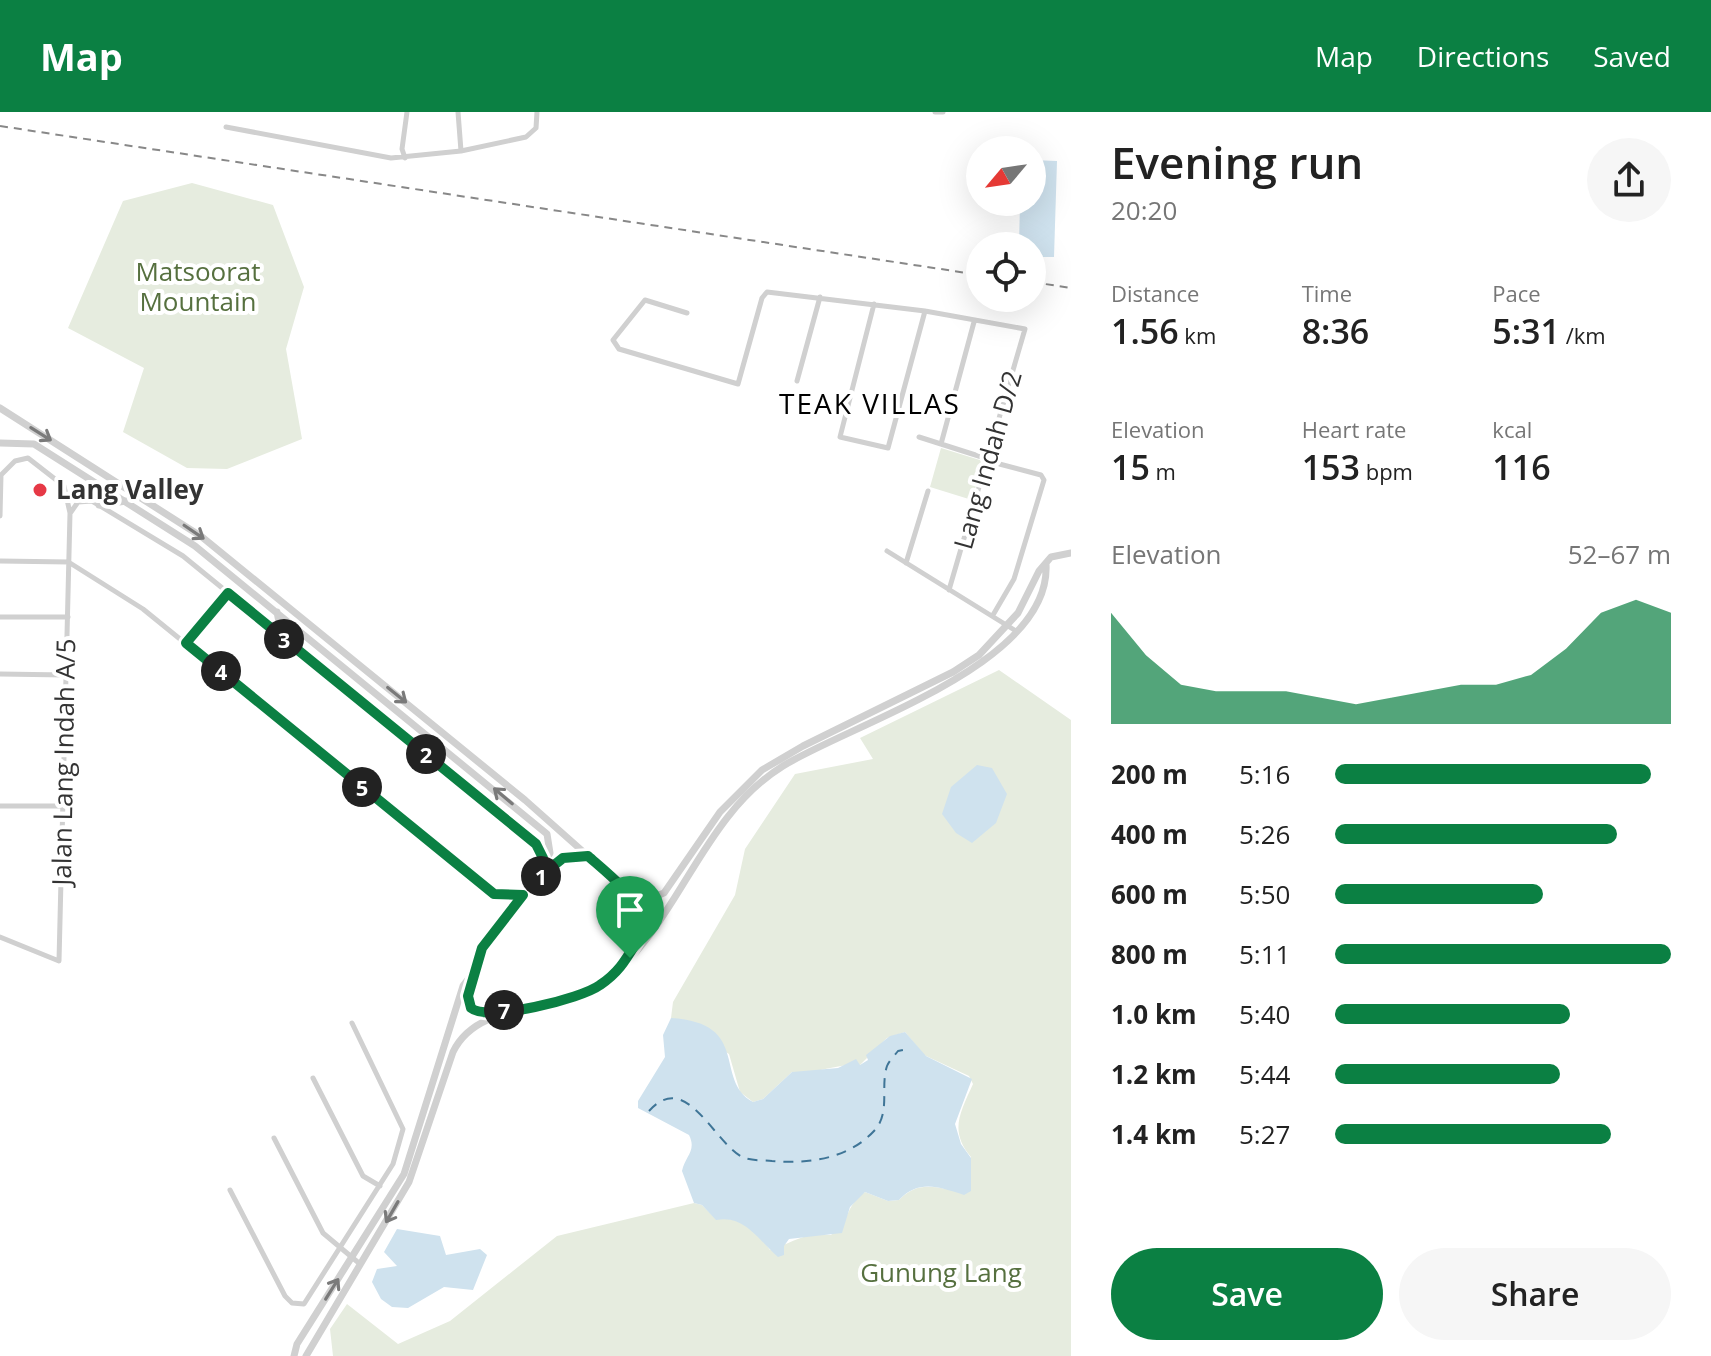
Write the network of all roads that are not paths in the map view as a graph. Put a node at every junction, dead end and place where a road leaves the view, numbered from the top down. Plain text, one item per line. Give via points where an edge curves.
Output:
1 (407, 112) edge
2 (458, 112) edge
3 (537, 112) edge
4 (935, 112) edge
5 (943, 112) edge
6 (226, 127) dead end
7 (461, 151) junction
8 (405, 158) junction
9 (820, 297) junction
10 (874, 304) junction
11 (925, 311) junction
12 (687, 313) dead end
13 (974, 321) junction
14 (797, 381) dead end
15 (0, 408) edge
16 (919, 437) dead end
17 (0, 443) edge
18 (941, 444) junction
19 (988, 460) junction
20 (928, 491) dead end
21 (126, 501) junction
22 (99, 505) junction
23 (70, 513) junction
24 (0, 516) edge
25 (887, 551) dead end
26 (1071, 553) edge
27 (0, 561) edge
28 (69, 562) junction
29 (906, 563) junction
30 (949, 590) junction
31 (228, 593) junction
32 (276, 611) junction
33 (993, 615) junction
34 (0, 617) edge
35 (68, 617) junction
36 (1012, 628) junction
37 (282, 637) junction
38 (186, 643) junction
39 (0, 674) edge
40 (66, 675) junction
41 (0, 806) edge
42 (63, 806) junction
43 (588, 856) junction
44 (542, 867) junction
45 (538, 878) junction
46 (624, 888) junction
47 (523, 895) junction
48 (0, 937) edge
49 (630, 958) junction
50 (473, 973) junction
51 (511, 1012) junction
52 (352, 1023) dead end
53 (313, 1078) dead end
54 (274, 1138) dead end
55 (380, 1186) junction
56 (230, 1190) dead end
57 (342, 1249) junction
58 (352, 1258) junction
59 (360, 1264) junction
60 (294, 1356) edge
61 (306, 1356) edge

1 - 8 street
2 - 7 street
3 - 7 street via 536,128 526,137
4 - 5 street
6 - 8 street
7 - 8 street
9 - 10 street
9 - 12 street via 772,291 762,298 738,384 619,349 613,340 645,300
9 - 14 street
10 - 11 street
10 - 11 street via 840,437 888,448
11 - 13 street
13 - 18 street
13 - 19 street, Lang Indah D/2 via 1025,329
15 -> 43 street via 211,543
16 - 18 street
17 - 21 street via 34,444
18 - 19 street
19 - 30 street, Lang Indah D/2
19 - 33 street via 1044,480 1014,579
20 - 29 street
21 - 22 street
21 - 32 street via 195,546
22 - 23 street via 82,500
22 - 31 street via 183,556
23 - 24 street via 61,483 24,458 1,475
23 - 28 street, Jalan Lang Indah A/5
25 - 29 street
26 - 36 street via 1053,556 1046,564
27 - 28 street
28 - 35 street, Jalan Lang Indah A/5
28 - 38 street
29 - 30 street
30 - 33 street
31 - 37 street
31 - 38 street
32 - 37 street
44 -> 32 street via 550,853 547,834
33 - 36 street
34 - 35 street
35 - 40 street, Jalan Lang Indah A/5
36 - 46 street via 965,666 762,770 720,812 660,896 648,899
36 - 49 street via 969,673 787,764 752,790 724,821
37 - 44 street via 536,844
38 - 47 street via 494,894
39 - 40 street
40 - 42 street, Jalan Lang Indah A/5
41 - 42 street
42 - 48 street, Jalan Lang Indah A/5 via 59,961
43 - 45 street via 563,858
43 - 46 street
44 - 45 street
45 - 47 street
46 - 49 street via 644,923
47 - 50 street via 484,944
49 - 51 street via 588,992
50 - 51 street via 471,1008 480,1014
50 - 58 street via 463,986 404,1174
51 -> 59 street via 478,1024 461,1038 413,1174
52 - 55 street via 403,1129 396,1159
53 - 55 street via 363,1176
54 - 57 street via 323,1233
55 - 57 street
56 - 57 street via 292,1303 298,1306 308,1300
57 - 58 street
58 - 59 street
60 -> 58 street
59 - 61 street

